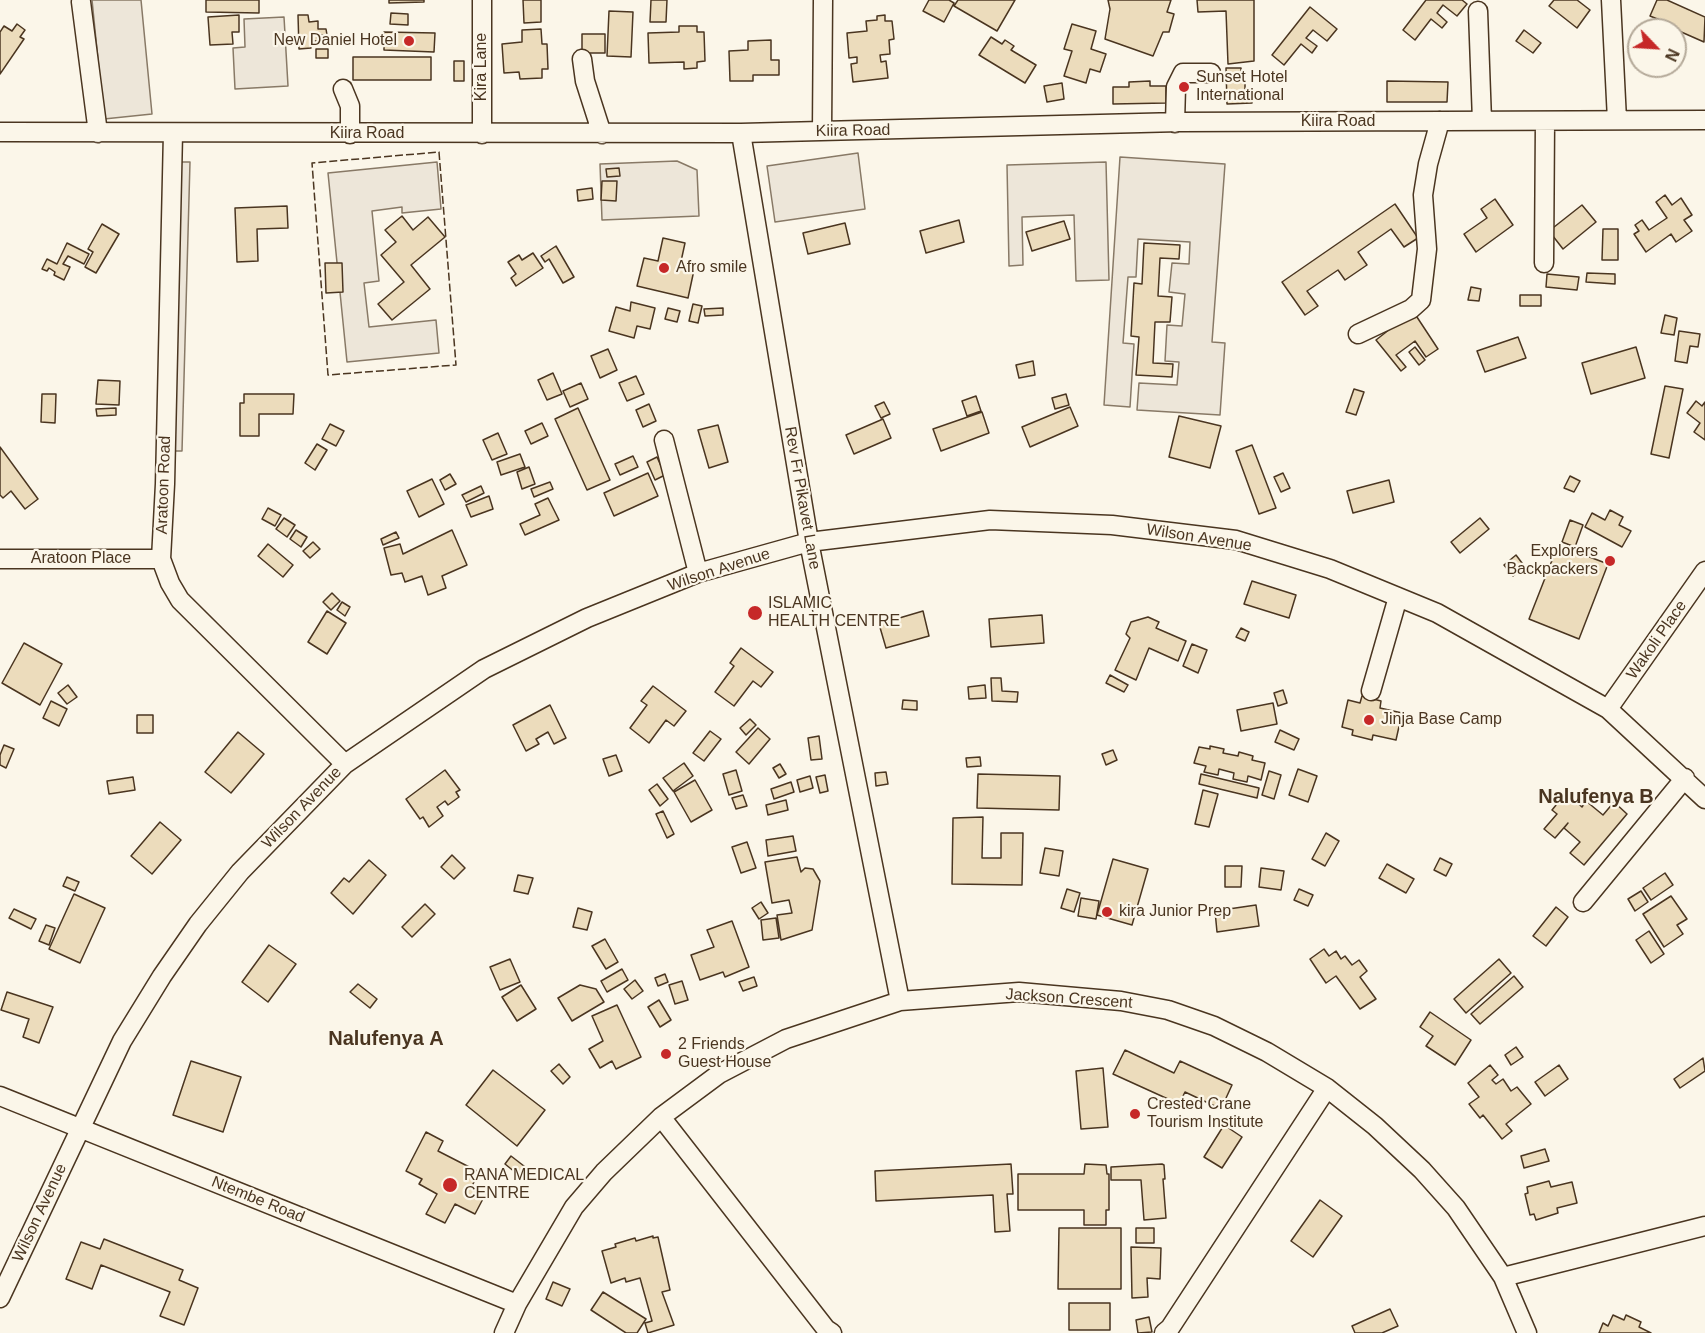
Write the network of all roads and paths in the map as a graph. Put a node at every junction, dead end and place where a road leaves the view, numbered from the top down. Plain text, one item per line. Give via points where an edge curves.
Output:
1 (482, 0) edge
2 (823, 0) edge
3 (1611, 0) edge
4 (81, 2) dead end
5 (1478, 11) dead end
6 (582, 59) dead end
7 (1211, 73) dead end
8 (343, 89) dead end
9 (1617, 120) junction
10 (1705, 120) edge
11 (1440, 121) junction
12 (1482, 121) junction
13 (1545, 121) junction
14 (1174, 123) junction
15 (822, 131) junction
16 (0, 132) edge
17 (98, 133) junction
18 (173, 133) junction
19 (741, 133) junction
20 (350, 134) junction
21 (482, 134) junction
22 (602, 134) junction
23 (1544, 263) dead end
24 (1358, 334) dead end
25 (664, 440) dead end
26 (809, 542) junction
27 (0, 558) edge
28 (161, 559) junction
29 (1705, 571) edge
30 (698, 573) junction
31 (1398, 597) junction
32 (1371, 691) dead end
33 (1608, 709) junction
34 (345, 764) junction
35 (1685, 778) junction
36 (1705, 799) edge
37 (1582, 903) dead end
38 (900, 1001) junction
39 (1327, 1088) junction
40 (0, 1096) edge
41 (661, 1117) junction
42 (80, 1128) junction
43 (1705, 1226) edge
44 (1503, 1277) junction
45 (0, 1298) edge
46 (517, 1304) junction
47 (504, 1333) edge
48 (832, 1333) edge
49 (1164, 1333) edge
50 (1527, 1333) edge

1 - 21 street, Kira Lane
2 - 15 street
3 - 9 street
4 - 17 street
5 - 12 street
6 - 22 street
7 - 14 street via 1183,73 1176,87
8 - 20 street via 350,106
9 - 10 street, Kiira Road
9 - 13 street, Kiira Road
11 - 12 street, Kiira Road
11 - 14 street, Kiira Road
11 - 24 street via 1424,195 1427,249 1420,300 1411,309
12 - 13 street, Kiira Road
13 - 23 street
14 - 15 street, Kiira Road
15 - 19 street, Kiira Road
16 - 17 street, Kiira Road
17 - 18 street, Kiira Road
18 - 20 street, Kiira Road
18 - 28 street, Aratoon Road
19 - 22 street, Kiira Road
19 - 26 street, Rev Fr Pikavet Lane
20 - 21 street, Kiira Road
21 - 22 street, Kiira Road
25 - 30 street
26 - 30 street, Wilson Avenue
26 - 31 street, Wilson Avenue via 990,520 1112,525 1236,540 1330,569
26 - 38 street, Rev Fr Pikavet Lane
27 - 28 street, Aratoon Place
28 - 34 street, Aratoon Road via 180,600
29 - 33 street, Wakoli Place
30 - 34 street, Wilson Avenue via 586,618 484,669
31 - 32 street
31 - 33 street, Wilson Avenue via 1437,613
33 - 35 street, Wilson Avenue
34 - 42 street, Wilson Avenue via 240,873 198,924 122,1041
35 - 36 street, Wilson Avenue
35 - 37 street
38 - 39 street, Jackson Crescent via 1019,992 1121,1001 1168,1010 1214,1026
38 - 41 street, Jackson Crescent via 786,1039 719,1074
39 - 44 street, Jackson Crescent via 1422,1170 1456,1208
39 - 49 street
40 - 42 street, Ntembe Road
41 - 46 street, Jackson Crescent via 603,1172 574,1207
41 - 48 street
42 - 45 street, Wilson Avenue
42 - 46 street, Ntembe Road
43 - 44 street
44 - 50 street, Jackson Crescent
46 - 47 street, Jackson Crescent

